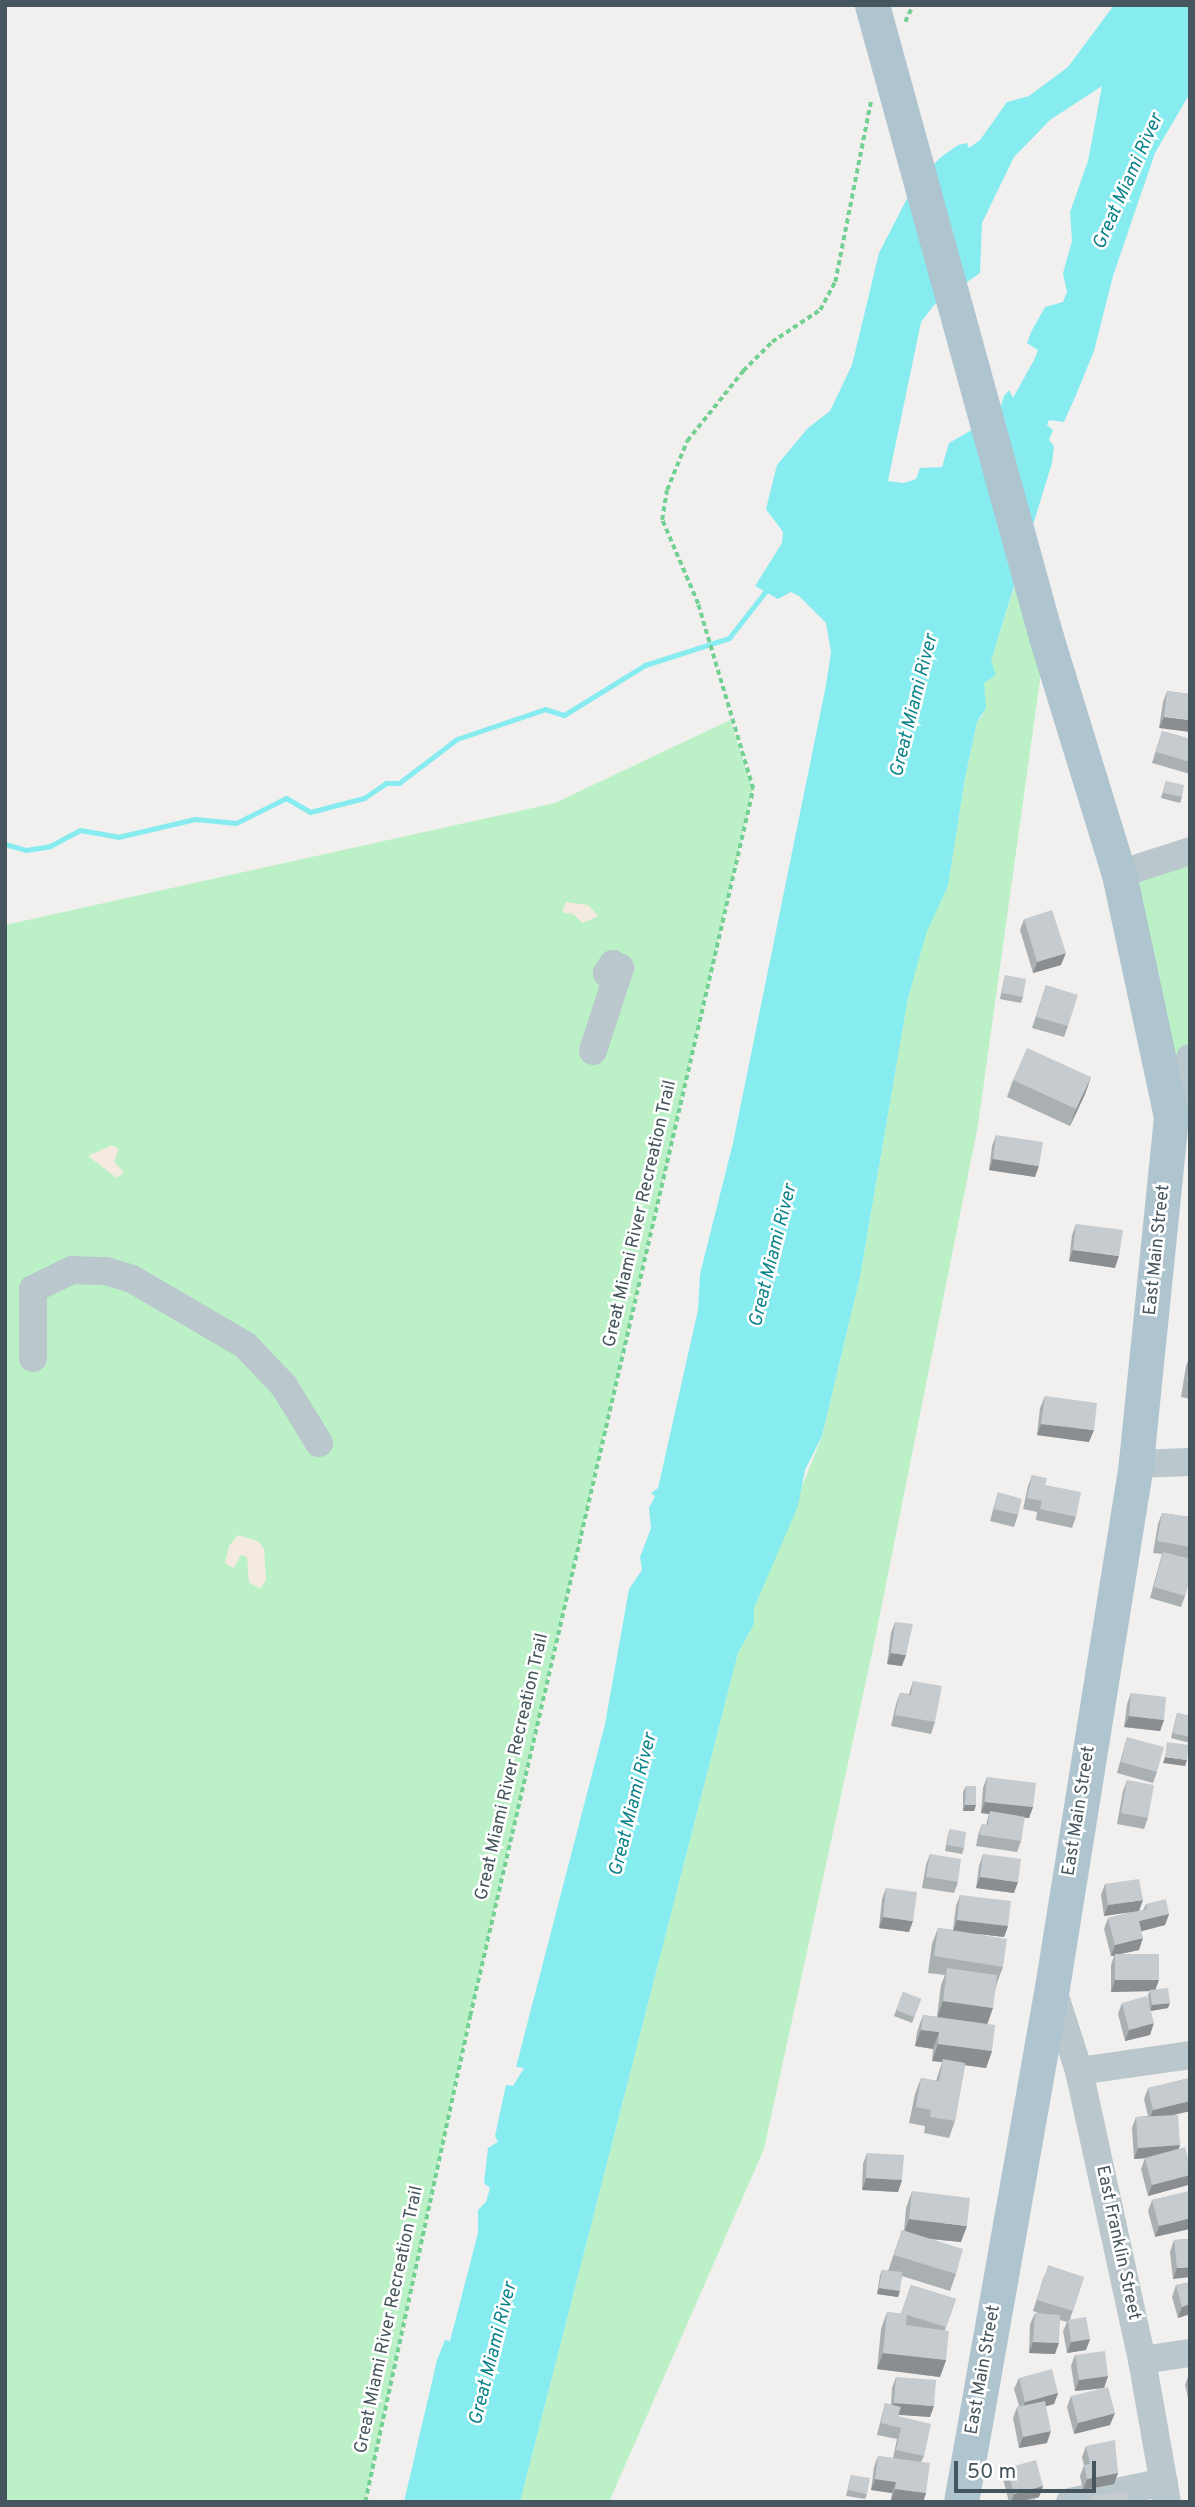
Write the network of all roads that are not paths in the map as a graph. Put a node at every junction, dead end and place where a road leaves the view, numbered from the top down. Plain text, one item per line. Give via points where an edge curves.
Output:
1 (872, 6) edge
2 (1190, 851) edge
3 (1119, 874) junction
4 (617, 980) dead end
5 (593, 1051) dead end
6 (1190, 1058) edge
7 (1171, 1117) junction
8 (33, 1358) dead end
9 (320, 1443) dead end
10 (1190, 1462) edge
11 (1136, 1464) junction
12 (1052, 1987) junction
13 (1190, 2055) edge
14 (1079, 2071) junction
15 (1190, 2353) edge
16 (1142, 2360) junction
17 (1166, 2492) edge
18 (961, 2502) edge
19 (1070, 2502) edge

1 - 3 main road, East Main Street via 1046,636
2 - 3 street
3 - 7 main road, East Main Street
4 - 5 street
6 - 7 street
7 - 11 main road, East Main Street
8 - 9 street via 33,1289 72,1270 107,1271 152,1290 245,1346 284,1386
10 - 11 street
11 - 12 main road, East Main Street
12 - 14 street, East Franklin Street
12 - 18 main road, East Main Street
13 - 14 street
14 - 16 street, East Franklin Street
15 - 16 street
16 - 17 street, East Franklin Street
17 - 19 street

